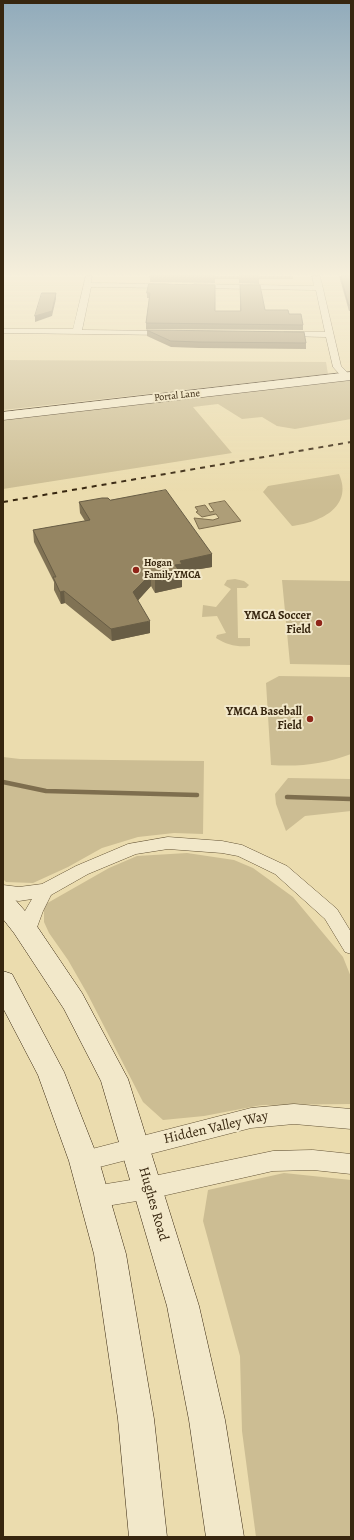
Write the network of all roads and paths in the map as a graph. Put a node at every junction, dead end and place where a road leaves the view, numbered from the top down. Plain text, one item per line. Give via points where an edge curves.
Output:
1 (333, 348) edge
2 (349, 377) edge
3 (3, 416) edge
4 (45, 890) junction
5 (3, 892) edge
6 (3, 902) edge
7 (27, 933) junction
8 (351, 947) edge
9 (3, 982) edge
10 (351, 1119) edge
11 (136, 1148) junction
12 (84, 1161) junction
13 (351, 1164) edge
14 (149, 1188) junction
15 (94, 1197) junction
16 (148, 1537) edge
17 (225, 1537) edge

1 - 2 street via 337,367
2 - 3 main road, Portal Lane
4 - 5 street via 19,894
4 - 7 street via 34,910
4 - 8 street via 82,870 134,848 168,843 222,847 242,851 281,870 331,914
6 - 7 main road, Hughes Road
7 - 11 main road, Hughes Road via 73,1000 114,1079
9 - 12 main road via 50,1072
10 - 11 street, Hidden Valley Way via 294,1114 265,1115
11 - 12 street, Hidden Valley Way
11 - 14 main road, Hughes Road
12 - 15 main road
13 - 14 street via 307,1160 273,1161
14 - 15 street
14 - 17 main road, Hughes Road via 185,1314 207,1420
15 - 16 main road via 110,1254 128,1360

